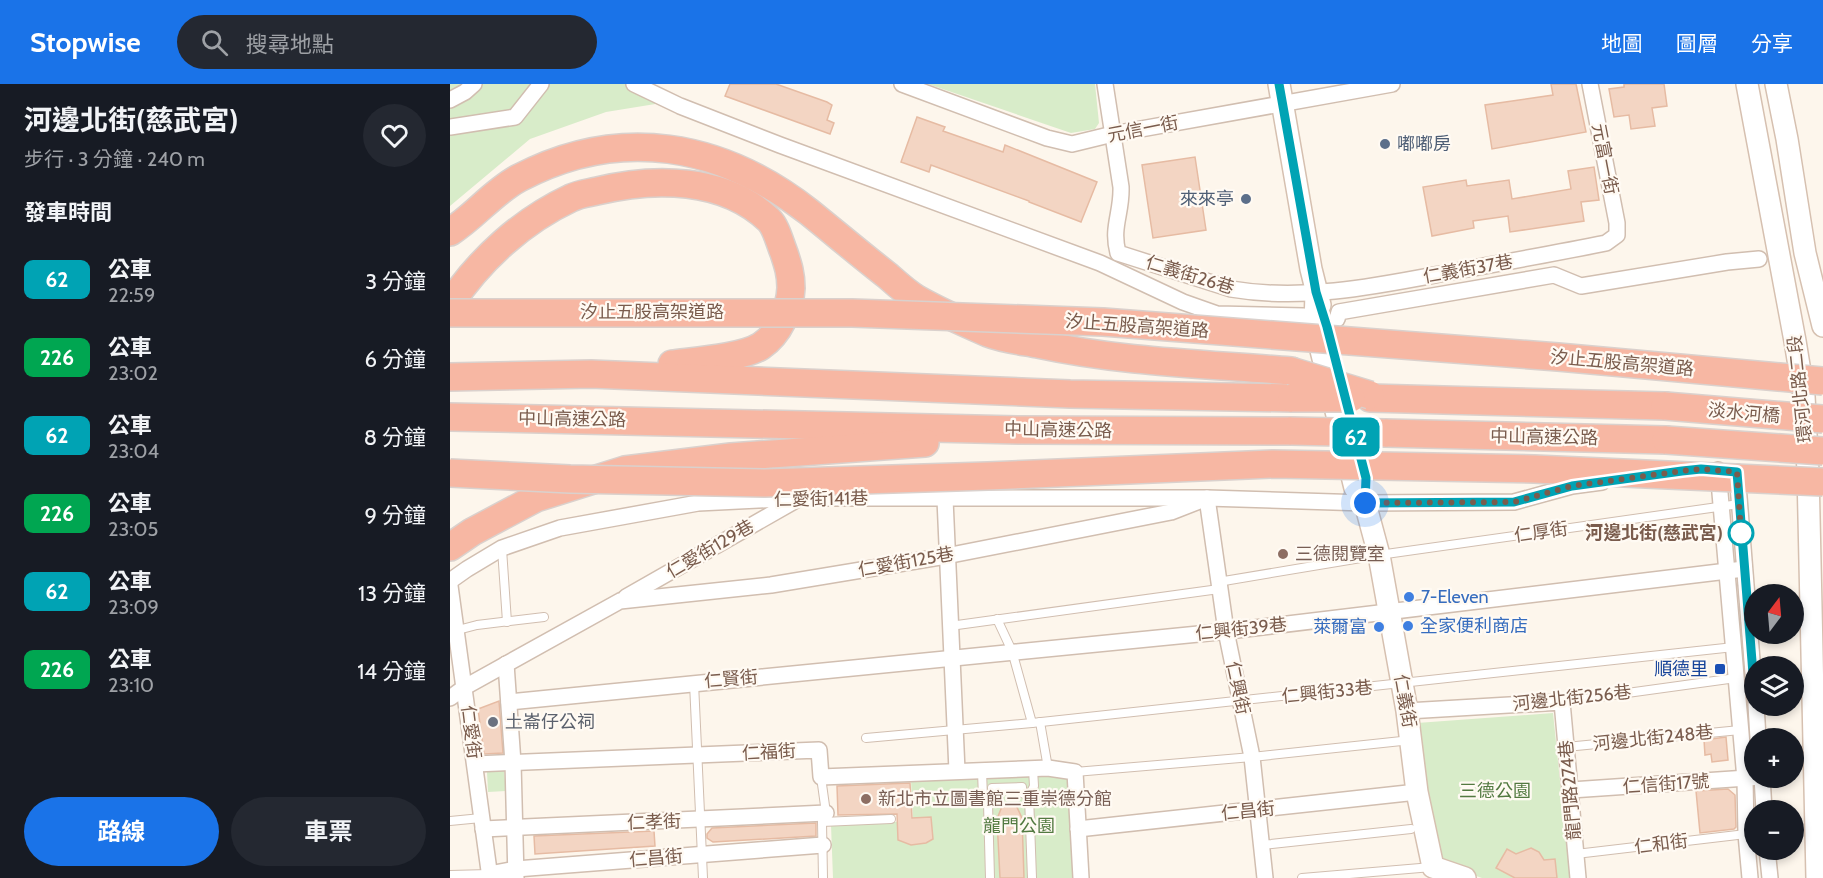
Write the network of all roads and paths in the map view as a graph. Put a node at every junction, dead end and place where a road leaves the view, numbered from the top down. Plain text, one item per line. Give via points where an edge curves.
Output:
1 (474, 84) edge
2 (541, 84) edge
3 (634, 84) edge
4 (902, 84) edge
5 (1104, 84) edge
6 (1392, 84) edge
7 (1590, 84) edge
8 (1747, 84) edge
9 (1776, 84) edge
10 (1281, 94) edge
11 (450, 100) edge
12 (450, 127) edge
13 (1113, 134) junction
14 (782, 192) junction
15 (450, 232) edge
16 (1617, 235) joint
17 (1759, 259) dead end
18 (450, 275) edge
19 (1316, 292) junction
20 (450, 304) edge
21 (450, 313) edge
22 (1304, 316) dead end
23 (1336, 319) dead end
24 (1823, 326) edge
25 (591, 374) junction
26 (1823, 375) edge
27 (458, 377) edge
28 (1812, 378) edge
29 (1373, 397) junction
30 (1665, 406) joint
31 (452, 417) edge
32 (1823, 419) edge
33 (1134, 430) junction
34 (1666, 440) joint
35 (1823, 451) edge
36 (1718, 470) junction
37 (1737, 472) junction
38 (450, 473) edge
39 (1815, 477) edge
40 (801, 498) junction
41 (1207, 498) junction
42 (945, 499) junction
43 (1365, 503) junction
44 (1739, 504) junction
45 (1722, 506) junction
46 (450, 547) edge
47 (502, 548) junction
48 (1379, 555) junction
49 (946, 556) junction
50 (1744, 569) junction
51 (1727, 571) junction
52 (450, 581) edge
53 (1218, 585) junction
54 (450, 586) edge
55 (620, 601) junction
56 (1390, 613) junction
57 (544, 617) dead end
58 (997, 619) junction
59 (507, 622) junction
60 (950, 626) junction
61 (1226, 631) junction
62 (453, 632) edge
63 (1734, 647) junction
64 (1012, 651) junction
65 (1751, 656) edge
66 (953, 658) junction
67 (506, 664) junction
68 (1737, 678) junction
69 (694, 682) junction
70 (1401, 683) junction
71 (458, 687) edge
72 (450, 698) edge
73 (1241, 701) junction
74 (509, 702) junction
75 (1562, 702) junction
76 (1407, 711) junction
77 (1036, 723) junction
78 (955, 730) junction
79 (1740, 730) junction
80 (866, 738) dead end
81 (1411, 740) junction
82 (1566, 747) junction
83 (697, 755) junction
84 (1252, 758) junction
85 (513, 763) junction
86 (475, 764) junction
87 (1040, 769) junction
88 (982, 770) junction
89 (957, 771) junction
90 (1075, 772) junction
91 (821, 777) junction
92 (1744, 779) joint
93 (1571, 790) junction
94 (1417, 792) junction
95 (1029, 796) junction
96 (988, 803) junction
97 (1258, 810) junction
98 (824, 817) junction
99 (891, 819) dead end
100 (701, 820) junction
101 (450, 821) edge
102 (482, 824) junction
103 (514, 828) junction
104 (1078, 829) junction
105 (1411, 829) dead end
106 (1744, 834) edge
107 (823, 844) junction
108 (1262, 845) junction
109 (702, 854) junction
110 (1576, 854) junction
111 (1748, 860) edge
112 (1768, 860) edge
113 (1433, 867) junction
114 (516, 874) edge
115 (450, 875) edge
116 (489, 876) edge
117 (703, 878) edge
118 (823, 878) edge
119 (990, 878) edge
120 (1032, 878) edge
121 (1081, 878) edge
122 (1265, 878) edge
123 (1302, 878) edge
124 (1465, 878) edge
125 (1578, 878) edge
126 (1750, 878) edge
127 (1770, 878) edge
128 (1817, 878) edge

1 - 11 street
2 - 12 street via 515,117
3 - 22 street via 780,145 1100,263 1217,314
4 - 13 street, 元信一街 via 1072,144
5 - 13 street
6 - 10 street, 元信一街
7 - 16 street, 元富一街
8 - 28 main road, 環河北路二段
9 - 24 main road, 環河北路二段 via 1805,253
10 - 13 street, 元信一街
10 - 19 main road, 仁義街
13 - 19 street, 仁義街26巷 via 1121,194 1114,237 1118,253 1231,289
14 - 15 highway via 745,172 682,150 656,146 594,151 553,162 518,178
14 - 18 highway via 745,177 681,164 642,163 605,169 540,195 486,236
14 - 29 highway, bridge via 916,298 991,334 1080,354 1291,371
16 - 19 street, 仁義街37巷 via 1606,243 1349,291
17 - 23 street via 1581,286 1554,274 1339,312
19 - 43 main road, 仁義街 via 1315,326 1355,488
20 - 25 highway via 492,253 526,223 573,196 617,186 663,182 708,187 743,201 770,221 791,275 790,301 776,331 760,346 726,358
21 - 28 highway, 汐止五股高架道路, bridge via 852,313 1103,322
25 - 27 highway, 中山高速公路
25 - 29 highway, 中山高速公路, bridge via 1070,394
26 - 28 lane
28 - 39 main road, 環河北路二段 via 1804,396
29 - 30 highway, 中山高速公路
30 - 32 highway, 淡水河橋, bridge
31 - 33 highway, 中山高速公路
33 - 34 highway, 中山高速公路, bridge
33 - 46 highway via 731,457 625,470 536,498
34 - 35 highway, 淡水河橋, bridge
36 - 37 street, 仁愛街125巷
36 - 43 street, 仁愛街125巷 via 1572,486 1514,502
36 - 45 street
37 - 39 street, 仁愛街125巷
37 - 44 street
38 - 39 highway, bridge via 765,483 1273,464
39 - 128 main road, 環河北路二段
40 - 42 street, 仁愛街141巷
40 - 47 street, 仁愛街141巷 via 698,503 632,514 560,528
40 - 55 street, 仁愛街129巷
41 - 42 street, 仁愛街141巷
41 - 43 street, 仁愛街125巷
41 - 49 street, 仁愛街125巷 via 1172,512
41 - 53 street, 仁興街
42 - 49 street
43 - 48 main road, 仁義街
44 - 45 lane, 仁厚街
44 - 50 street
45 - 48 lane, 仁厚街
45 - 51 street
47 - 52 street, 仁愛街141巷
47 - 59 lane
48 - 53 lane, 仁厚街
48 - 56 main road, 仁義街
49 - 55 street, 仁愛街125巷 via 771,585
49 - 60 street
50 - 51 street, 仁興街39巷
50 - 65 street
51 - 56 street, 仁興街39巷
51 - 63 street
53 - 58 lane, 仁厚街
53 - 61 street, 仁興街
54 - 62 street, 仁愛街
55 - 67 street, 仁愛街125巷
56 - 61 street, 仁興街39巷
56 - 70 main road, 仁義街
57 - 59 lane
58 - 60 lane, 仁厚街
58 - 64 lane
59 - 62 lane
60 - 66 street
61 - 64 street, 仁興街39巷
61 - 73 street, 仁興街
62 - 71 street, 仁愛街
63 - 68 street
63 - 70 lane, 仁興街33巷
64 - 66 street, 仁興街39巷
64 - 77 lane
66 - 69 street, 仁賢街
66 - 78 street
67 - 71 street, 仁愛街125巷
67 - 74 street
68 - 75 lane, 河邊北街256巷
68 - 79 street
69 - 74 street, 仁賢街
69 - 83 lane
70 - 73 lane, 仁興街33巷
70 - 76 main road, 仁義街
71 - 72 street
71 - 86 street, 仁愛街
73 - 77 lane, 仁興街33巷
73 - 84 street, 仁興街
74 - 85 street
75 - 76 street, 河邊北街256巷
75 - 82 street, 龍門路274巷
76 - 81 main road, 仁義街
77 - 78 lane, 仁興街33巷
77 - 87 lane
78 - 80 lane, 仁興街33巷
78 - 89 street
79 - 82 lane, 河邊北街248巷
79 - 92 street
81 - 84 lane
81 - 94 main road, 仁義街
82 - 93 street, 龍門路274巷
83 - 85 street, 仁福街
83 - 91 street, 仁福街 via 819,750
83 - 100 lane
84 - 90 lane
84 - 97 street, 仁興街
85 - 86 street, 仁福街
85 - 103 street
86 - 102 street, 仁愛街
87 - 88 street
87 - 90 street
87 - 95 lane
88 - 89 street
88 - 96 lane via 983,798
89 - 91 street
90 - 104 street
91 - 98 lane
92 - 93 street, 仁信街17號
93 - 110 street, 龍門路274巷
94 - 97 street, 仁昌街
94 - 113 main road, 仁義街
95 - 96 lane via 1022,787 992,788 993,797
95 - 120 lane
96 - 119 lane
97 - 104 street, 仁昌街
97 - 108 street, 仁興街
98 - 99 lane
98 - 100 street, 仁孝街
98 - 107 lane
100 - 103 street, 仁孝街
100 - 109 lane
101 - 102 lane
102 - 103 street, 仁孝街
102 - 116 street, 仁愛街
103 - 114 street
104 - 121 street
105 - 108 lane
106 - 110 lane, 仁和街
107 - 109 street, 仁昌街
107 - 118 lane
108 - 122 street, 仁興街
109 - 114 street, 仁昌街
109 - 117 lane
110 - 125 street, 龍門路274巷
111 - 126 street
112 - 127 street
113 - 123 lane
113 - 124 main road
114 - 116 street, 仁昌街
115 - 116 lane

